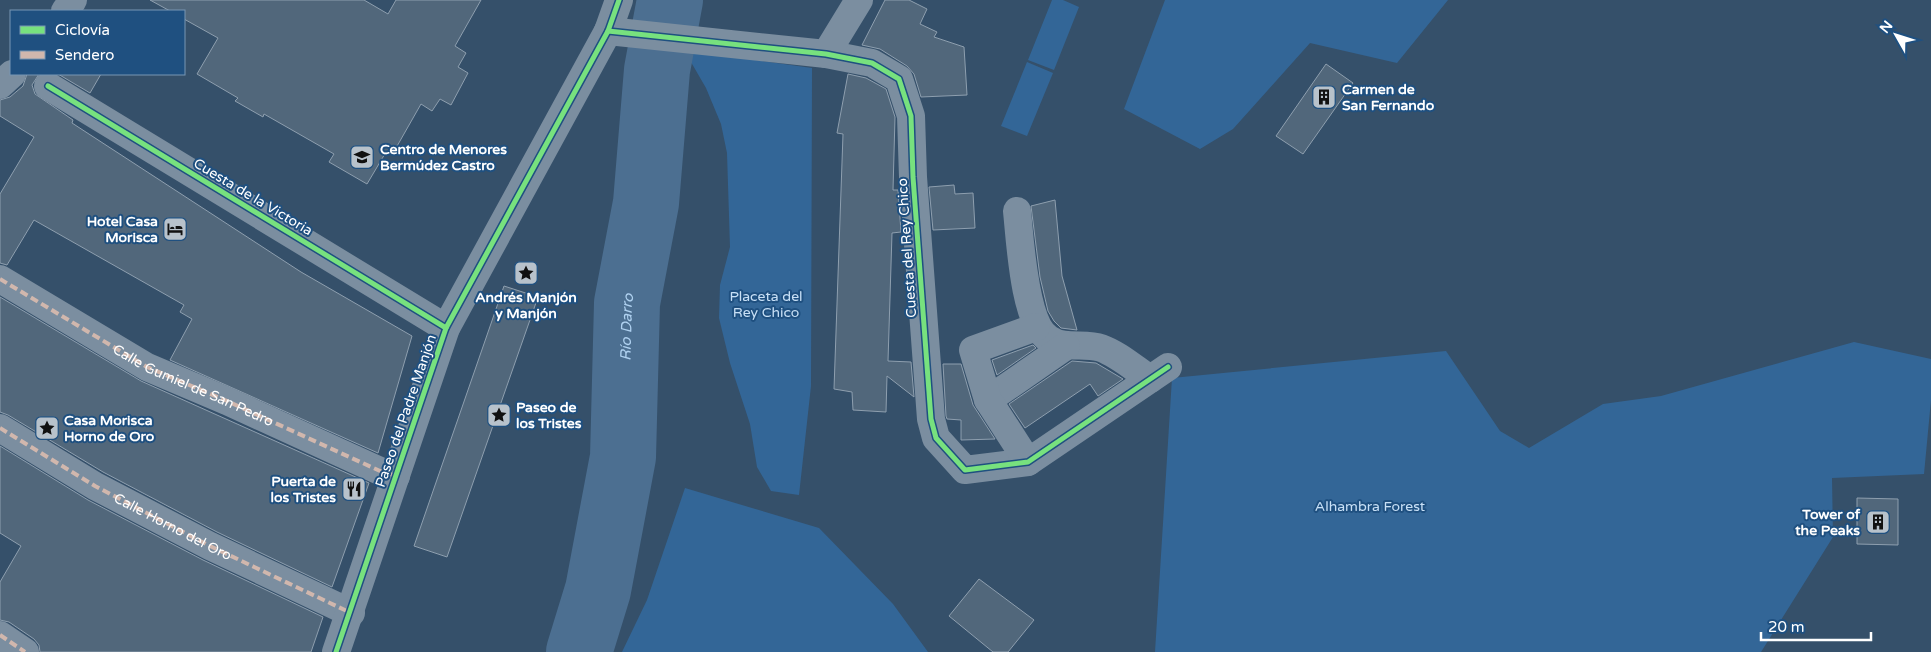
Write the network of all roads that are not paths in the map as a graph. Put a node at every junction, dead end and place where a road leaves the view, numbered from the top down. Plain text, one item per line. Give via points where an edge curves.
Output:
1 (619, 0) edge
2 (859, 0) edge
3 (608, 31) junction
4 (826, 54) junction
5 (11, 75) edge
6 (0, 85) edge
7 (48, 86) dead end
8 (1017, 211) dead end
9 (0, 279) edge
10 (1036, 327) junction
11 (446, 328) junction
12 (1066, 346) junction
13 (988, 400) junction
14 (0, 428) edge
15 (1028, 462) junction
16 (396, 476) junction
17 (351, 613) junction
18 (0, 635) edge
19 (25, 652) edge
20 (336, 652) edge

1 - 3 street, Paseo del Padre Manjón
2 - 4 street
3 - 4 street, Cuesta del Rey Chico
3 - 11 street, Paseo del Padre Manjón
4 - 15 street, Cuesta del Rey Chico via 872,63 900,79 907,97 936,438 965,470
5 - 6 street
7 - 11 street, Cuesta de la Victoria
8 - 10 street via 1022,272
9 - 16 street, Calle Gumiel de San Pedro via 146,367
10 - 12 street via 1048,339
10 - 13 street via 973,350
11 - 16 street, Paseo del Padre Manjón
12 - 13 street
12 - 15 street, Cuesta del Rey Chico via 1101,348 1159,373
13 - 15 street
14 - 17 street, Calle Horno del Oro via 95,486 210,546
16 - 17 street, Paseo del Padre Manjón
17 - 20 street, Paseo del Padre Manjón
18 - 19 street

